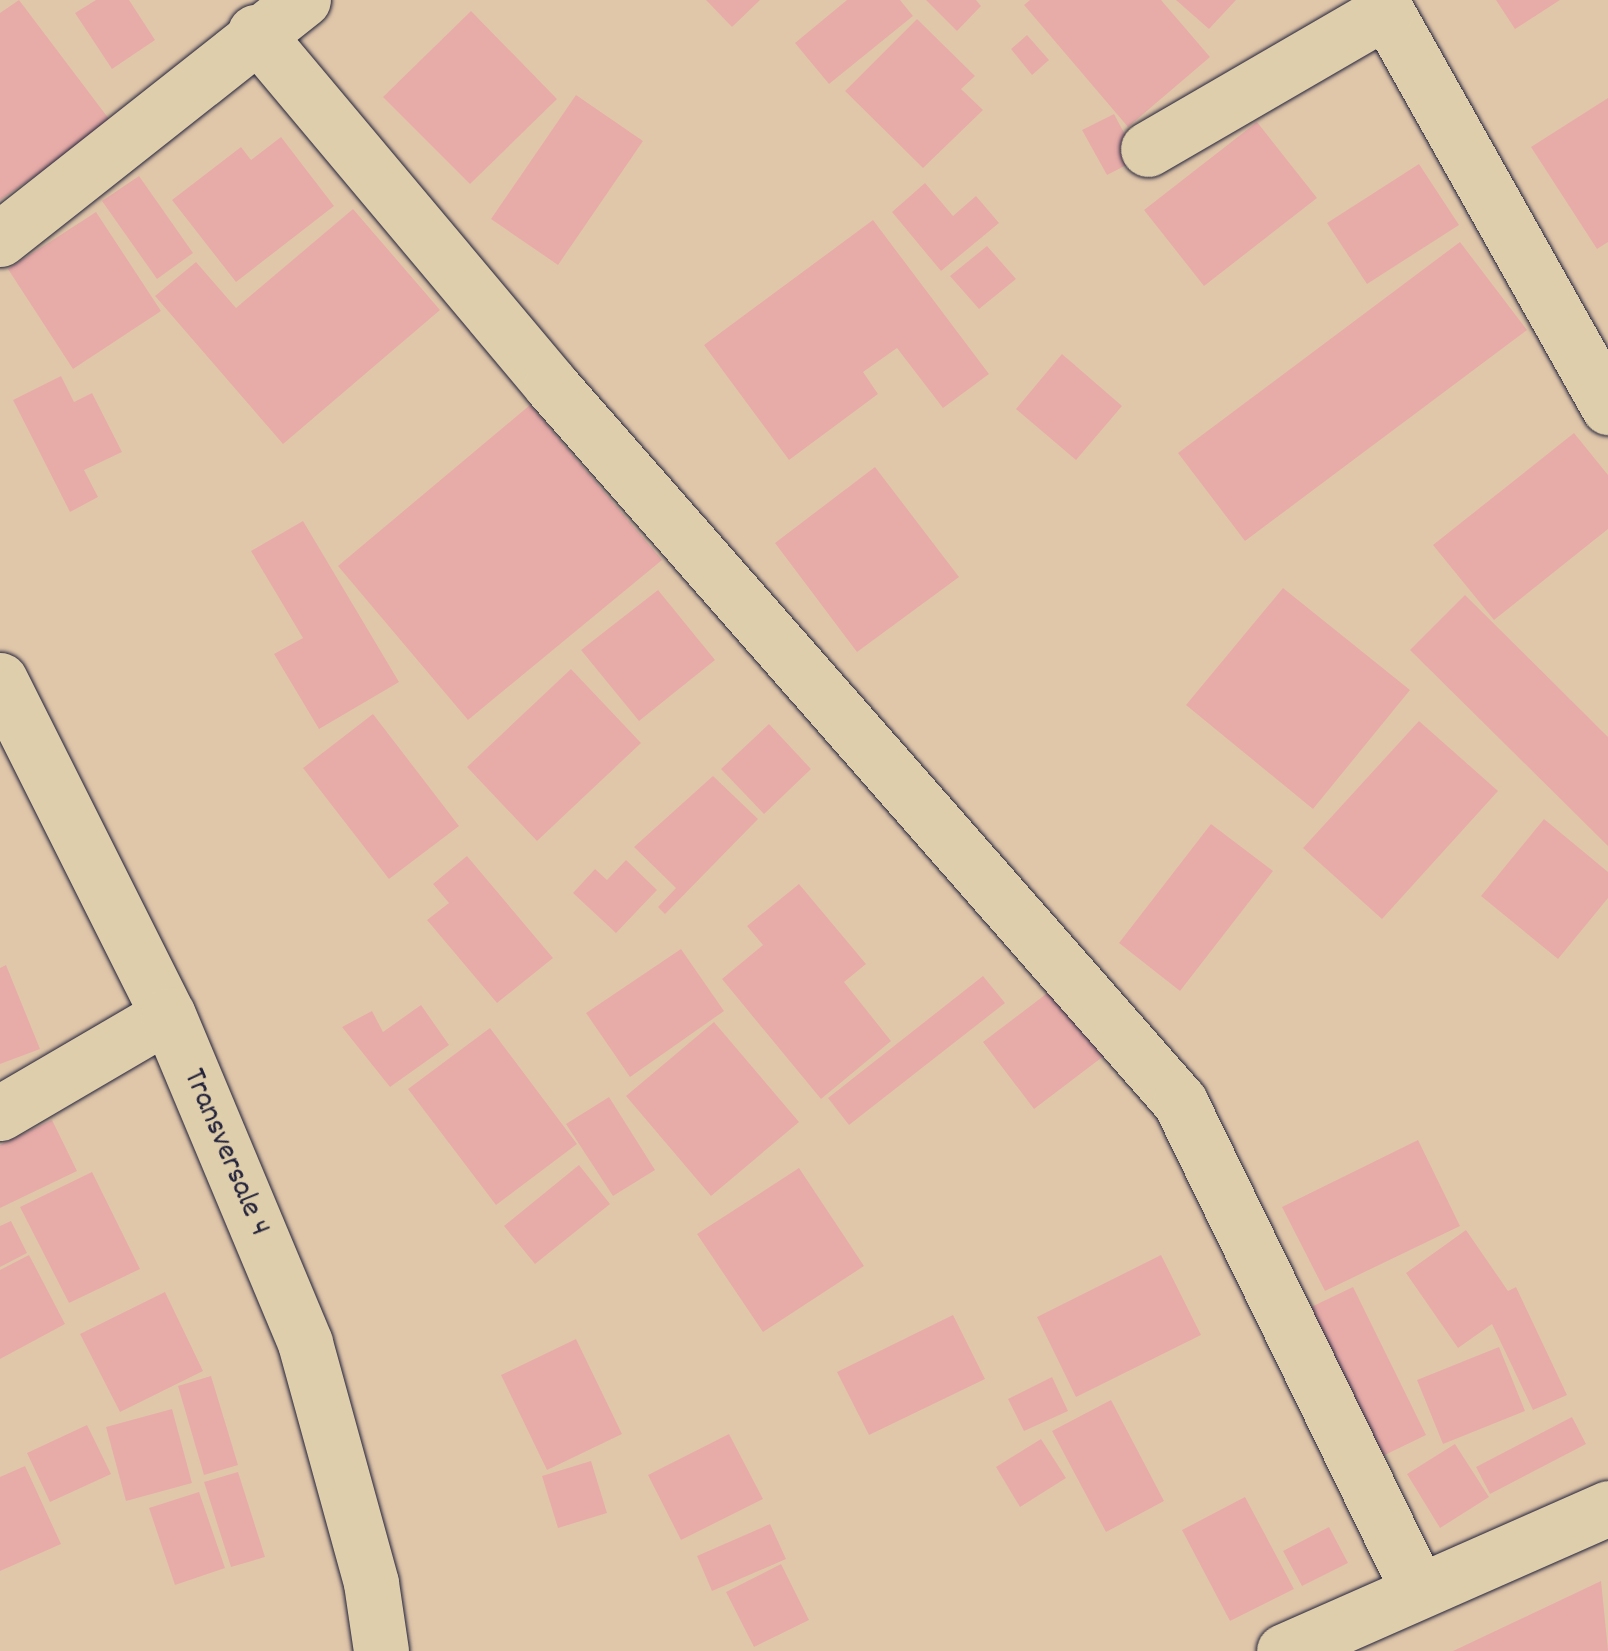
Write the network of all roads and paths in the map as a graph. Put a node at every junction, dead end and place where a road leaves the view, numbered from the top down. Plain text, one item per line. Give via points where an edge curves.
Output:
1 (303, 0) edge
2 (1383, 6) edge
3 (255, 32) junction
4 (1148, 149) dead end
5 (0, 239) edge
6 (1608, 407) edge
7 (0, 680) edge
8 (168, 1015) junction
9 (0, 1113) edge
10 (1608, 1508) edge
11 (1418, 1590) junction
12 (1320, 1644) edge
13 (381, 1651) edge

1 - 3 street
2 - 4 street
2 - 6 street
3 - 5 street
3 - 11 street via 551,384 1180,1102
7 - 8 street, Transversale 4
8 - 9 street
8 - 13 street, Transversale 4 via 304,1343 371,1583
10 - 11 street
11 - 12 street

